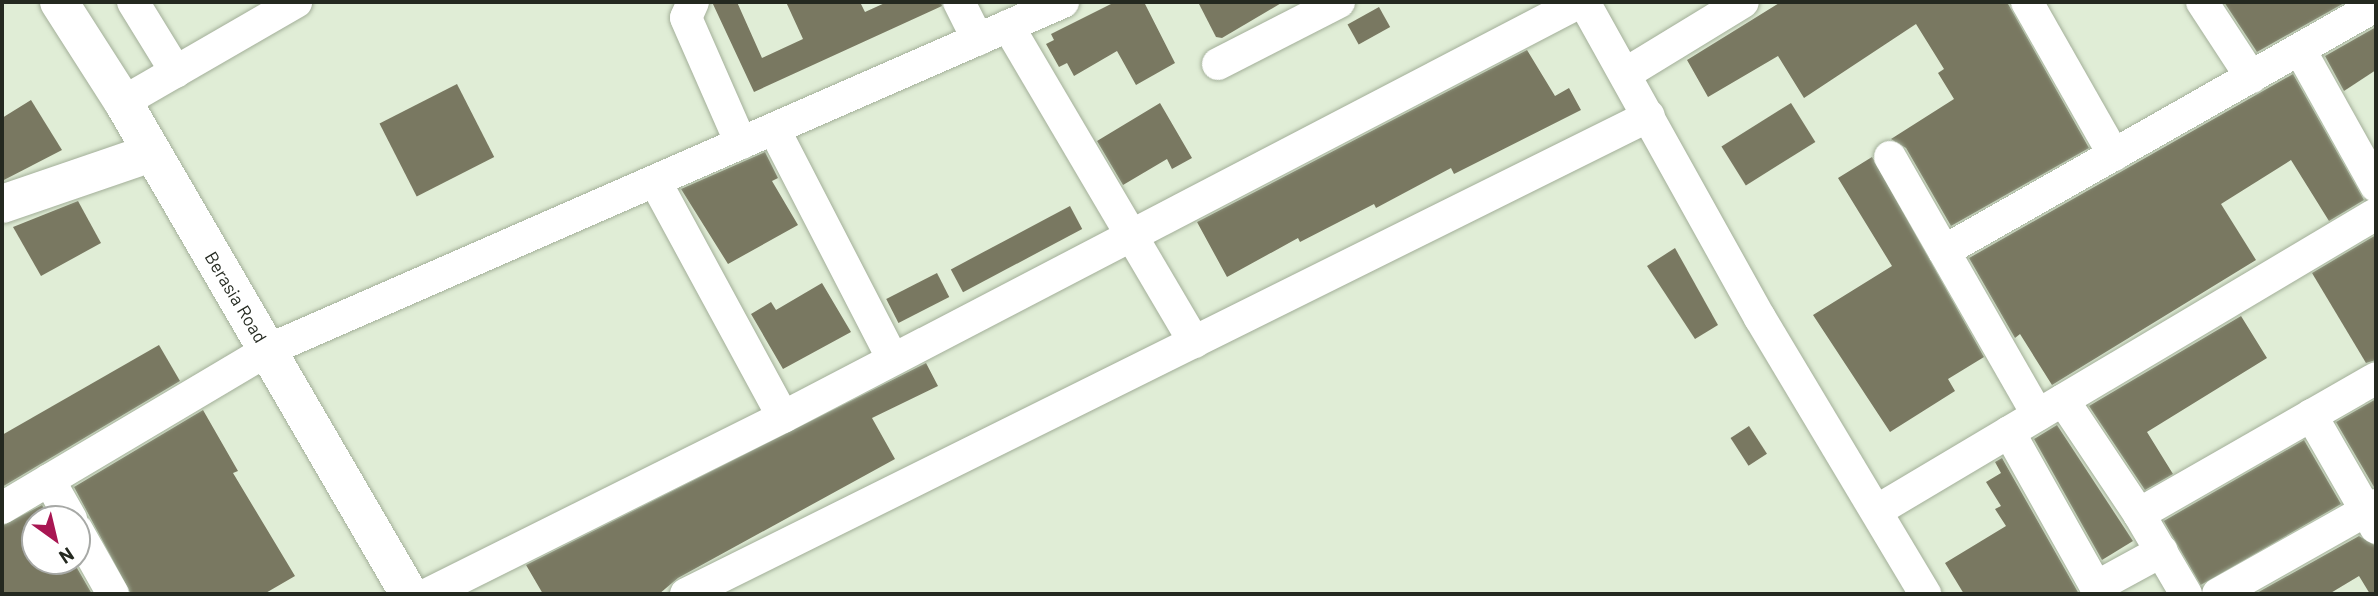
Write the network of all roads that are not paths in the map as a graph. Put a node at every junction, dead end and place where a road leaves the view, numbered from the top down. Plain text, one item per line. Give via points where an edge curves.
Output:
1 (60, 2) edge
2 (133, 2) edge
3 (296, 2) edge
4 (693, 2) edge
5 (959, 2) edge
6 (1063, 2) edge
7 (1339, 2) edge
8 (1582, 2) edge
9 (1744, 2) edge
10 (2027, 2) edge
11 (2202, 2) edge
12 (2376, 6) edge
13 (1008, 26) junction
14 (978, 40) junction
15 (2300, 50) junction
16 (1218, 64) dead end
17 (176, 72) junction
18 (1625, 74) junction
19 (2251, 77) junction
20 (123, 102) junction
21 (1649, 116) junction
22 (774, 129) junction
23 (741, 143) junction
24 (151, 153) junction
25 (2114, 155) junction
26 (1890, 157) dead end
27 (655, 181) junction
28 (2376, 186) edge
29 (2, 204) edge
30 (2376, 214) edge
31 (1132, 237) junction
32 (1944, 251) junction
33 (1194, 342) junction
34 (268, 350) junction
35 (892, 358) junction
36 (2376, 378) edge
37 (2050, 407) junction
38 (2311, 415) junction
39 (783, 417) junction
40 (2009, 432) junction
41 (49, 480) junction
42 (63, 505) edge
43 (2, 508) edge
44 (1878, 510) junction
45 (2139, 513) junction
46 (2373, 514) edge
47 (2162, 551) junction
48 (91, 555) edge
49 (2099, 590) edge
50 (113, 594) edge
51 (409, 594) edge
52 (428, 594) edge
53 (686, 594) edge
54 (1925, 594) edge
55 (2186, 594) edge
56 (2218, 594) edge

1 - 20 main road, Berasia Road
2 - 17 street
3 - 17 street
4 - 23 street via 686,18
5 - 14 street
6 - 13 street
7 - 16 street
8 - 18 street
8 - 31 street
9 - 18 street
10 - 25 street
11 - 19 street
12 - 15 street
13 - 14 street
13 - 31 street
14 - 22 street
15 - 19 street
15 - 28 street
17 - 20 street
18 - 21 street
19 - 25 street
20 - 24 main road, Berasia Road
21 - 33 street
21 - 44 street via 1760,318
22 - 23 street
22 - 35 street
23 - 27 street
24 - 29 main road
24 - 34 main road, Berasia Road
25 - 32 street
26 - 32 street
27 - 34 street
27 - 39 street
30 - 37 street
31 - 33 street
31 - 35 street
32 - 37 street
33 - 53 street
34 - 41 street
34 - 51 main road, Berasia Road
35 - 39 street
36 - 38 street
37 - 40 street
37 - 45 street
38 - 45 street
38 - 46 street
39 - 52 street
40 - 44 street
40 - 49 street
41 - 42 street
41 - 43 street
44 - 54 street
45 - 47 street
46 - 56 street
47 - 49 street
47 - 55 street
48 - 50 street

